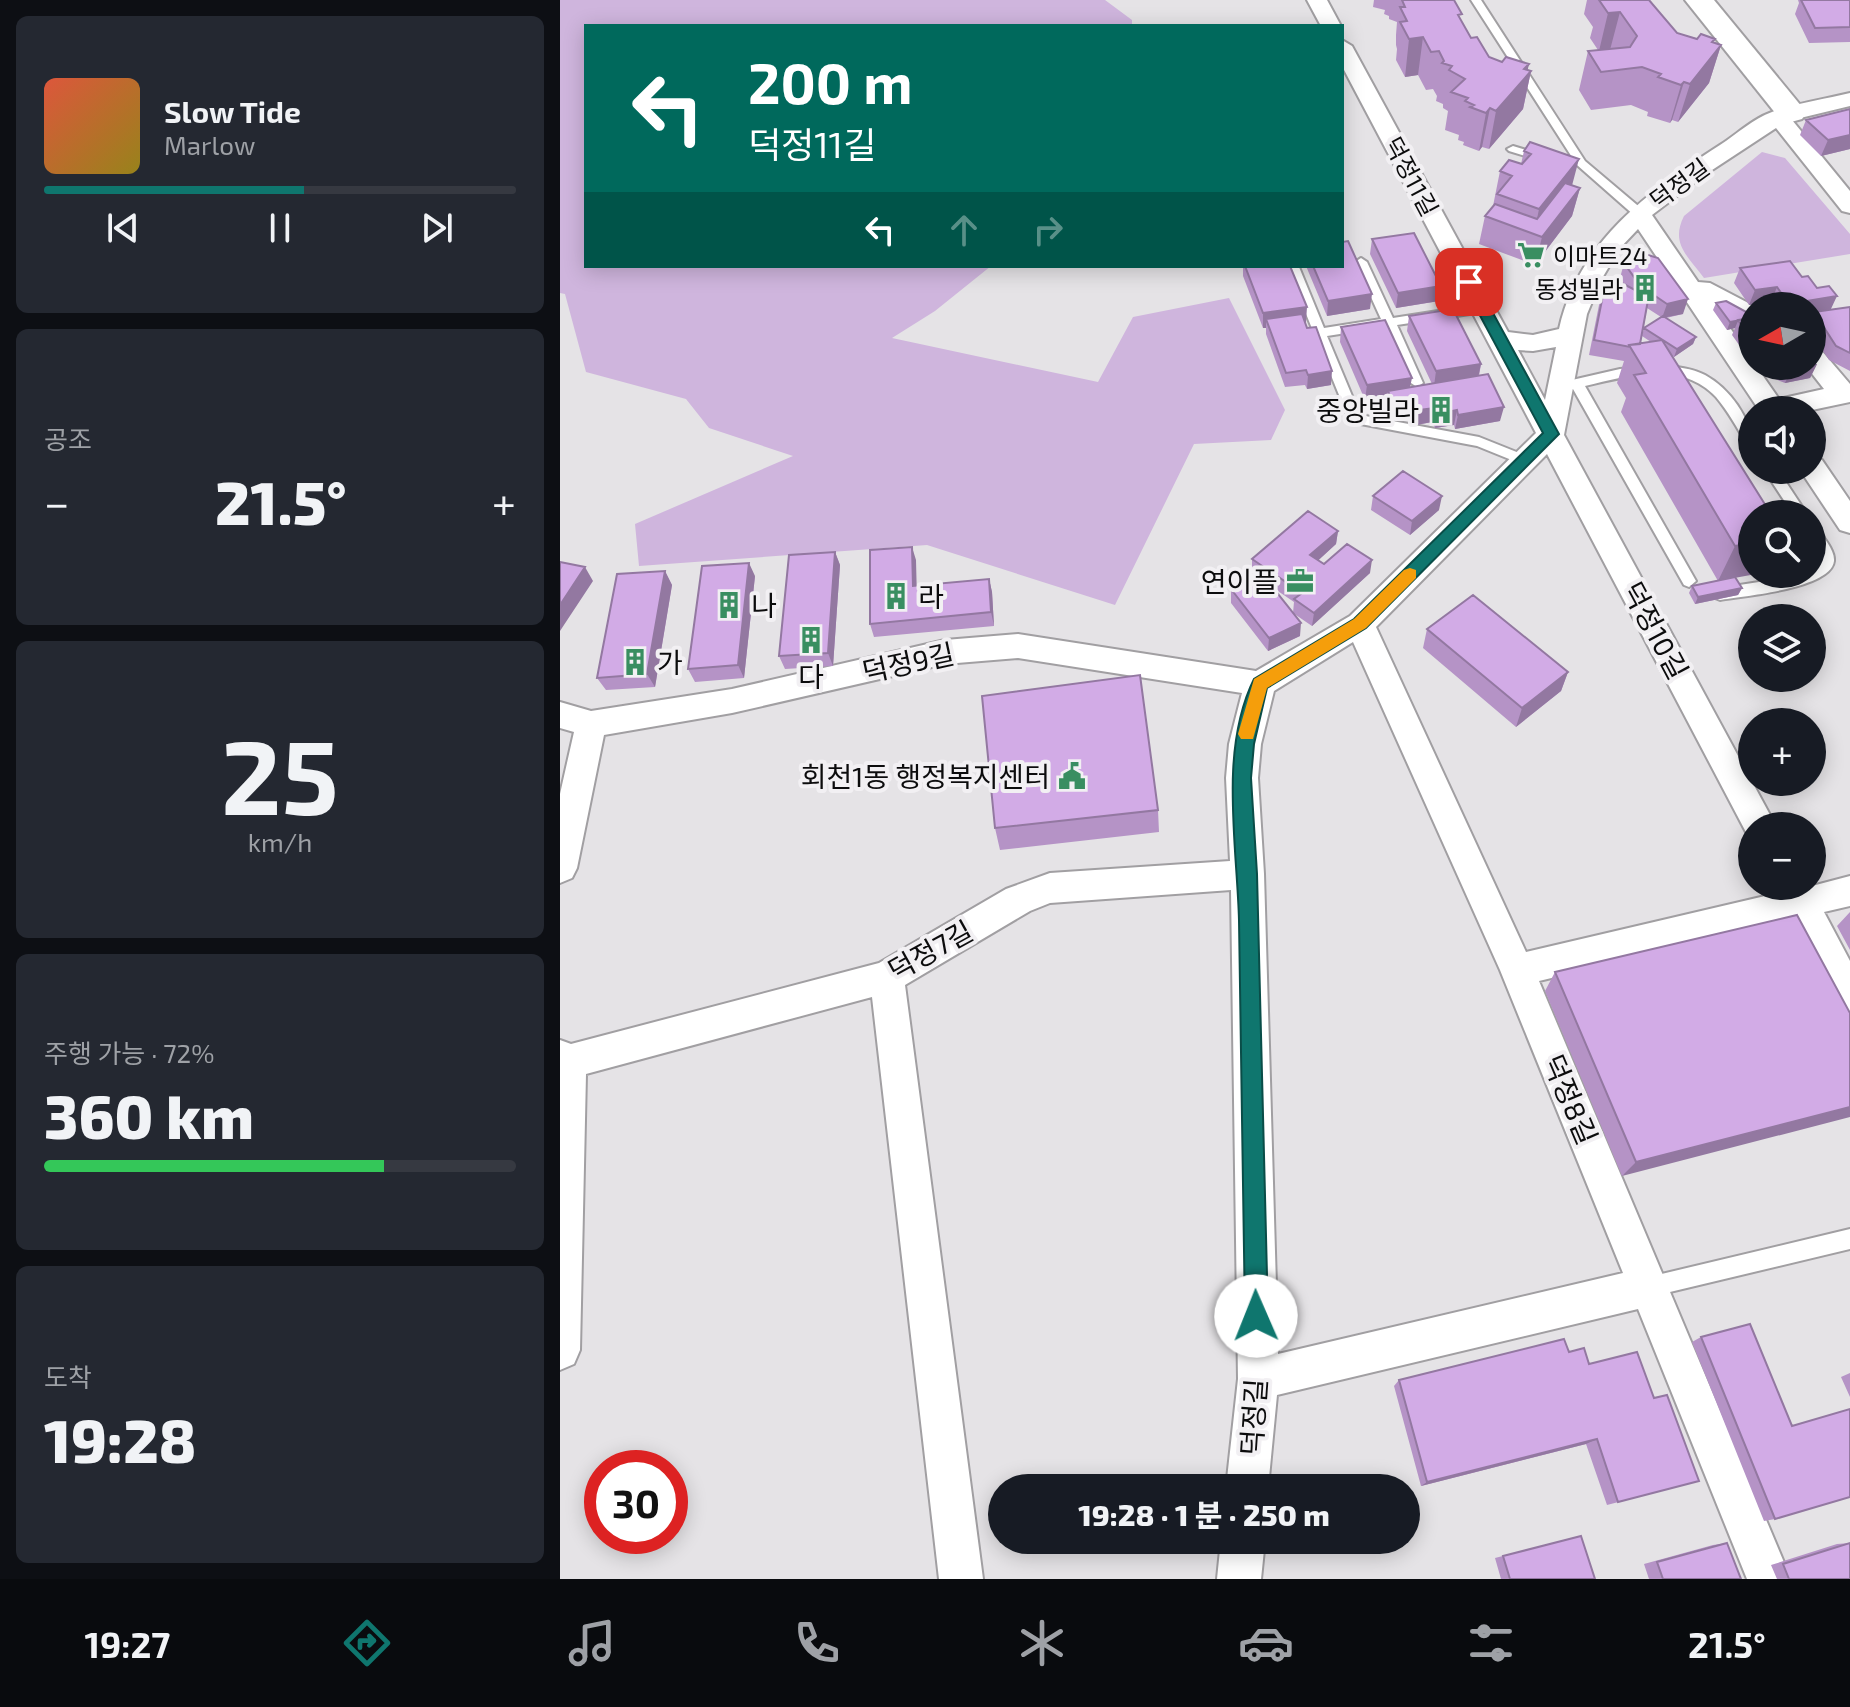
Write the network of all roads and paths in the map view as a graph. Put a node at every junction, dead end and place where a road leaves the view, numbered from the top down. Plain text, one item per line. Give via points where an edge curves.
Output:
1 (1317, 0) edge
2 (1476, 0) edge
3 (1699, 0) edge
4 (1330, 24) edge
5 (1344, 50) edge
6 (1756, 70) junction
7 (1850, 100) edge
8 (1784, 115) junction
9 (1756, 130) junction
10 (1513, 149) dead end
11 (1554, 163) edge
12 (1567, 167) edge
13 (1594, 176) junction
14 (1850, 206) edge
15 (1639, 213) junction
16 (1361, 262) edge
17 (1293, 268) edge
18 (1686, 282) junction
19 (1483, 308) junction
20 (1738, 308) edge
21 (1390, 323) junction
22 (1319, 333) junction
23 (1570, 335) junction
24 (1501, 340) junction
25 (1826, 372) edge
26 (1417, 383) edge
27 (1568, 385) junction
28 (1846, 394) edge
29 (1764, 396) edge
30 (1826, 398) edge
31 (1738, 420) edge
32 (1551, 434) junction
33 (1524, 460) junction
34 (1824, 484) edge
35 (1850, 523) edge
36 (1689, 581) dead end
37 (1754, 588) edge
38 (1698, 598) edge
39 (1360, 624) junction
40 (1260, 684) junction
41 (560, 715) edge
42 (591, 724) junction
43 (1753, 812) edge
44 (560, 868) edge
45 (1247, 874) junction
46 (1850, 891) edge
47 (1826, 892) edge
48 (1775, 900) edge
49 (1800, 900) edge
50 (1517, 970) junction
51 (887, 977) junction
52 (1850, 996) edge
53 (564, 1060) edge
54 (1850, 1239) edge
55 (1649, 1287) junction
56 (560, 1350) edge
57 (1258, 1379) junction
58 (1248, 1474) edge
59 (1242, 1554) edge
60 (961, 1579) edge
61 (1239, 1579) edge
62 (1769, 1579) edge

1 - 4 street
2 - 13 lane via 1573,153
3 - 6 street
5 - 19 street, 덕정11길
6 - 7 street, 덕정길 via 1795,91
6 - 8 street
6 - 9 street via 1767,104
7 - 8 street, 덕정길
8 - 9 street, 덕정길
8 - 14 street
9 - 15 street, 덕정길
10 - 11 lane
12 - 13 lane
13 - 15 lane
15 - 18 street
15 - 23 street, 덕정길 via 1589,280
16 - 21 lane
17 - 22 lane
18 - 20 street
18 - 29 street
19 - 21 lane
19 - 24 street, 덕정11길
21 - 22 lane
21 - 26 lane
22 - 33 lane via 1355,419 1479,442
23 - 24 street via 1533,343
23 - 27 street, 덕정길
24 - 32 street, 덕정11길
25 - 28 street
27 - 31 lane via 1657,369 1685,372 1720,394
27 - 32 street, 덕정길
27 - 36 lane
28 - 30 street
32 - 33 street
32 - 43 street, 덕정10길
33 - 39 street
34 - 35 street
37 - 38 lane
39 - 40 street
39 - 50 street, 덕정8길
40 - 42 street, 덕정9길 via 1042,648 987,648
40 - 45 street, 덕정길 via 1243,755
41 - 42 street, 덕정9길
42 - 44 street
45 - 51 street, 덕정7길 via 1042,891
45 - 57 street, 덕정길
46 - 47 street
48 - 50 street
49 - 52 street
50 - 55 street, 덕정8길
51 - 53 street, 덕정7길
51 - 60 street
53 - 56 street
54 - 55 lane
55 - 57 street
55 - 62 street, 덕정8길
57 - 58 street, 덕정길
59 - 61 street

